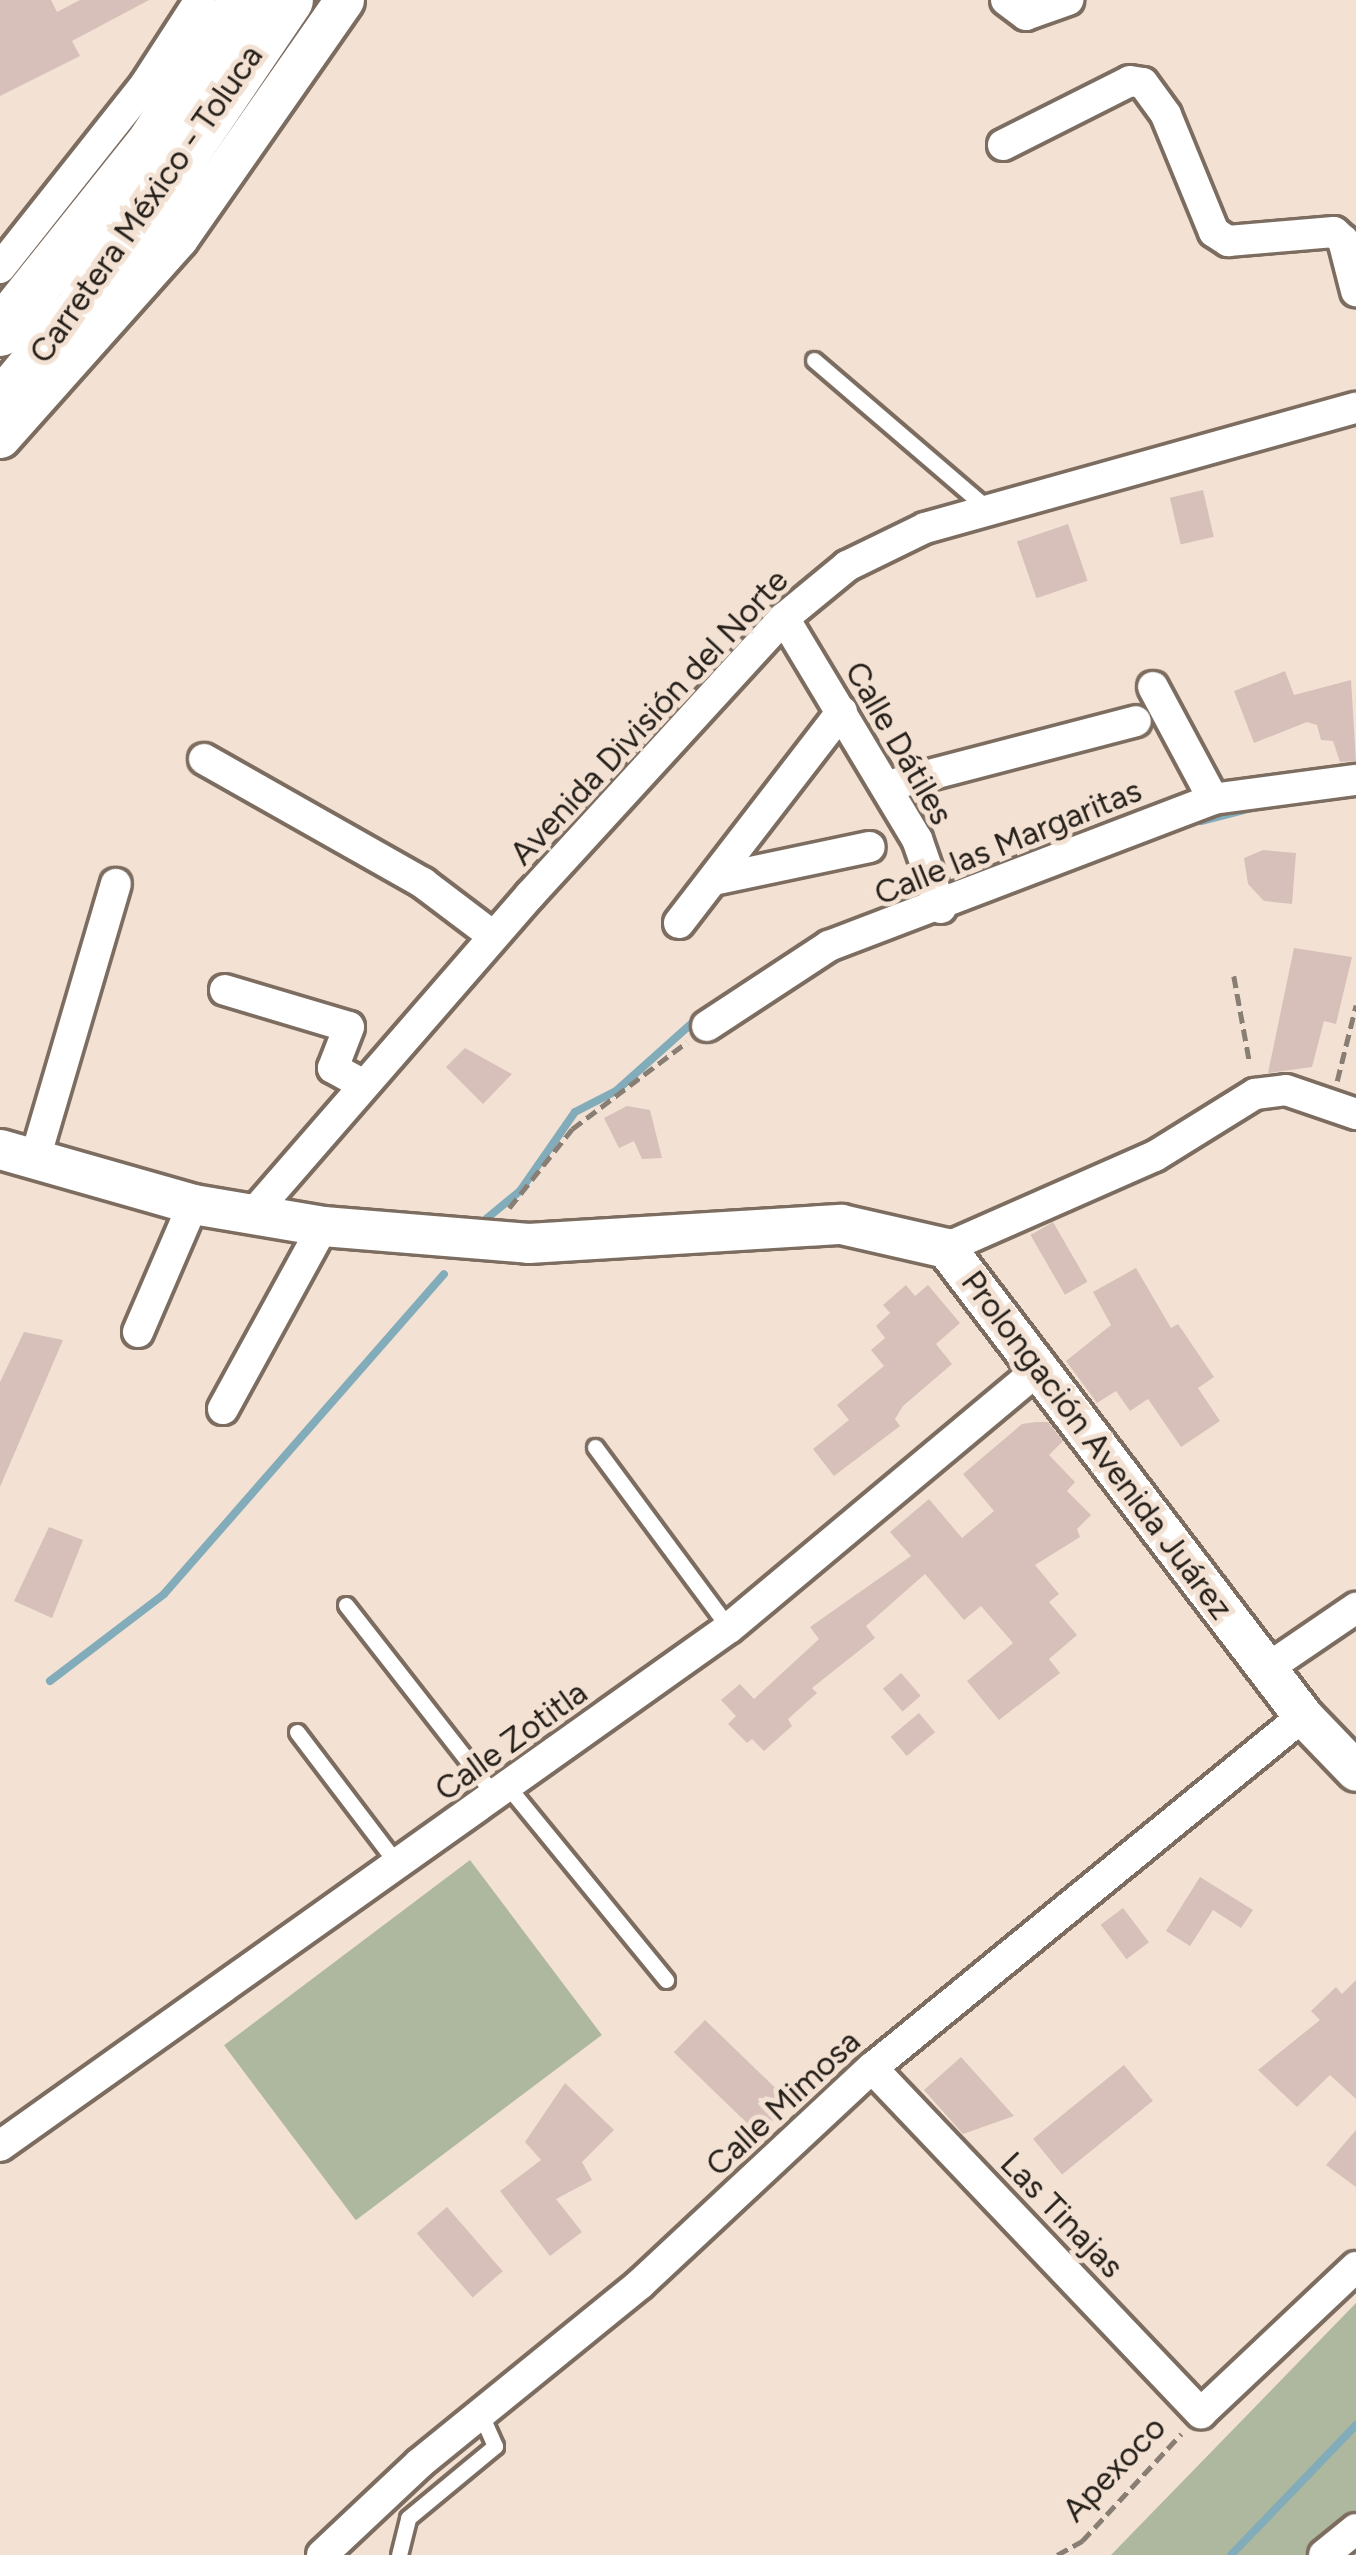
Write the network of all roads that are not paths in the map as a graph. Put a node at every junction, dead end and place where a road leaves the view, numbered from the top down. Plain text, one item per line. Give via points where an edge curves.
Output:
1 (244, 0) edge
2 (289, 0) edge
3 (344, 0) edge
4 (1006, 0) edge
5 (1068, 0) edge
6 (188, 6) edge
7 (1003, 145) dead end
8 (0, 268) edge
9 (1356, 291) edge
10 (0, 332) edge
11 (814, 360) dead end
12 (0, 405) edge
13 (1356, 408) edge
14 (0, 438) edge
15 (989, 510) junction
16 (784, 618) junction
17 (1154, 687) dead end
18 (842, 712) junction
19 (1136, 721) dead end
20 (204, 759) dead end
21 (1356, 780) edge
22 (887, 786) junction
23 (1213, 799) junction
24 (871, 847) dead end
25 (713, 880) junction
26 (116, 884) dead end
27 (940, 908) junction
28 (680, 923) dead end
29 (494, 936) junction
30 (225, 990) dead end
31 (707, 1026) road end
32 (364, 1085) junction
33 (1343, 1113) edge
34 (26, 1151) edge
35 (193, 1204) junction
36 (251, 1216) junction
37 (323, 1226) junction
38 (946, 1248) junction
39 (138, 1333) dead end
40 (1042, 1366) junction
41 (223, 1408) dead end
42 (595, 1448) dead end
43 (346, 1605) dead end
44 (1356, 1608) edge
45 (729, 1628) junction
46 (1268, 1668) junction
47 (1303, 1715) junction
48 (297, 1732) dead end
49 (1356, 1771) edge
50 (503, 1793) junction
51 (398, 1865) junction
52 (666, 1981) dead end
53 (872, 2068) junction
54 (0, 2146) edge
55 (1356, 2267) edge
56 (481, 2415) junction
57 (1356, 2529) edge
58 (322, 2555) edge
59 (399, 2555) edge
60 (1324, 2555) edge

1 - 10 main road, Carretera México - Toluca via 151,143
2 - 12 main road, Carretera México - Toluca via 82,306
3 - 14 street via 178,238
4 - 5 street via 1026,15
6 - 8 street
7 - 9 street via 1130,81 1143,83 1166,115 1214,232 1228,241 1334,232
11 - 15 lane
13 - 15 street, Avenida División del Norte
15 - 16 street, Avenida División del Norte via 925,528 848,566
16 - 18 street, Calle Dátiles
16 - 29 street, Avenida División del Norte
17 - 23 street
18 - 22 street, Calle Dátiles
18 - 25 street
19 - 22 street
20 - 29 street via 423,883
21 - 23 street, Calle las Margaritas
22 - 27 street, Calle Dátiles via 917,839
23 - 27 street, Calle las Margaritas
24 - 25 street
25 - 28 street
26 - 34 street
27 - 31 street, Calle las Margaritas via 829,946
29 - 32 street, Avenida División del Norte
30 - 32 street via 350,1027 333,1067
32 - 36 street, Avenida División del Norte
33 - 38 street via 1286,1090 1256,1094 1155,1156
34 - 35 street, Prolongación Avenida Juárez
35 - 36 street, Prolongación Avenida Juárez
35 - 39 street
36 - 37 street, Prolongación Avenida Juárez
37 - 38 street, Prolongación Avenida Juárez via 528,1243 841,1224 914,1234
37 - 41 street
38 - 40 street, Prolongación Avenida Juárez
40 - 45 street, Calle Zotitla
40 - 46 street, Prolongación Avenida Juárez
42 - 45 lane
43 - 50 lane
44 - 46 street
45 - 50 street, Calle Zotitla
46 - 47 street, Prolongación Avenida Juárez
47 - 49 street, Prolongación Avenida Juárez
47 - 53 street, Calle Mimosa
48 - 51 lane
50 - 51 street, Calle Zotitla
50 - 52 lane
51 - 54 street, Calle Zotitla
53 - 55 street, Las Tinajas via 1201,2413
53 - 56 street, Calle Mimosa via 640,2284
56 - 58 street, Calle Mimosa
56 - 59 lane via 495,2446 408,2518
57 - 60 street

